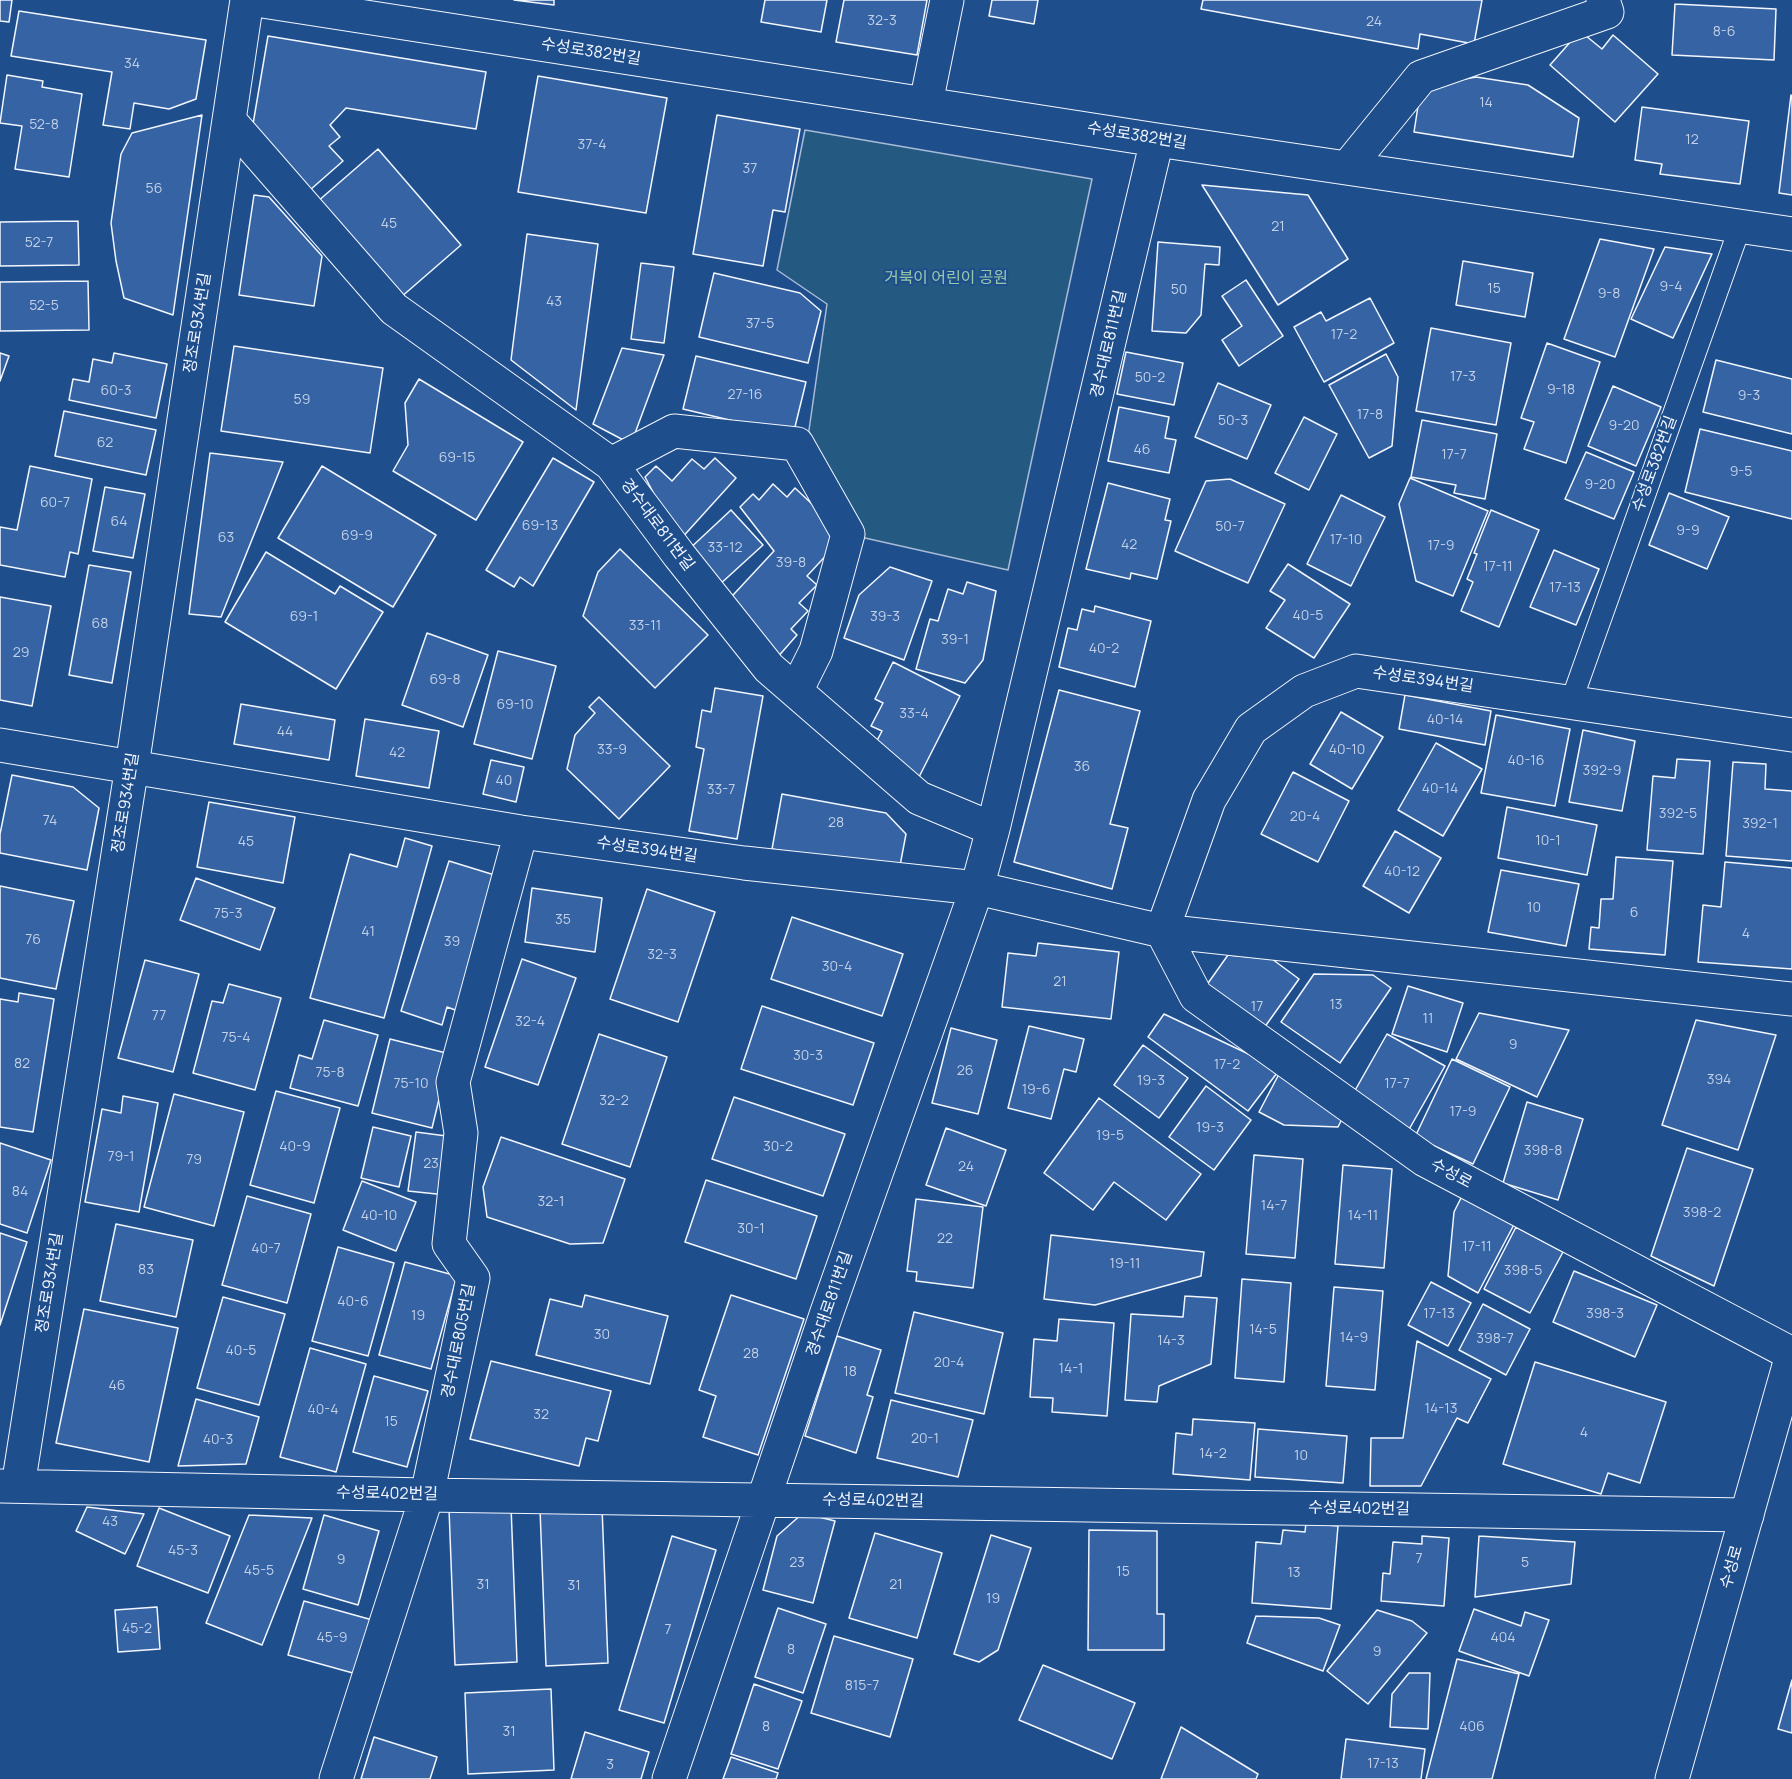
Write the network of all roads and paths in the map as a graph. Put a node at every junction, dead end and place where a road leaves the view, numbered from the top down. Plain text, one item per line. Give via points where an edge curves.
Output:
1 (247, 0) edge
2 (256, 0) edge
3 (947, 0) edge
4 (1603, 0) edge
5 (926, 103) junction
6 (229, 120) junction
7 (1157, 140) junction
8 (1347, 168) junction
9 (1740, 227) junction
10 (1792, 234) edge
11 (611, 464) junction
12 (795, 691) junction
13 (1571, 702) junction
14 (1792, 735) edge
15 (0, 745) edge
16 (132, 766) junction
17 (993, 829) junction
18 (520, 832) junction
19 (976, 888) junction
20 (1162, 931) junction
21 (1792, 999) edge
22 (1792, 1355) edge
23 (9, 1486) edge
24 (427, 1495) junction
25 (763, 1500) junction
26 (1747, 1515) junction
27 (336, 1779) edge
28 (669, 1779) edge
29 (1672, 1779) edge

1 - 6 street, 정조로934번길
2 - 5 street, 수성로382번길
3 - 5 street
4 - 8 street via 1607,12 1421,77
5 - 7 street, 수성로382번길
6 - 11 street via 394,309
6 - 16 street, 정조로934번길
7 - 8 street, 수성로382번길
7 - 17 street, 경수대로811번길
8 - 9 street, 수성로382번길
9 - 10 street, 수성로382번길
9 - 13 lane, 수성로382번길
11 - 12 street, 경수대로811번길 via 769,668
11 - 12 street, 경수대로811번길 via 674,430 797,444 848,534 816,651
12 - 17 street, 경수대로811번길 via 919,798
13 - 14 street, 수성로394번길
13 - 20 street, 수성로394번길 via 1356,671 1304,691 1251,729 1209,800
15 - 16 street, 수성로394번길
16 - 18 street, 수성로394번길
16 - 23 street, 정조로934번길
17 - 19 street, 경수대로811번길
18 - 19 street, 수성로394번길 via 744,863
18 - 24 street, 경수대로805번길 via 453,1082 461,1133 449,1244 473,1278
19 - 20 street, 수성로394번길
19 - 25 street, 경수대로811번길
20 - 21 street, 수성로394번길
20 - 22 street, 수성로 via 1196,996 1425,1160
22 - 26 street, 수성로
23 - 24 street, 수성로402번길
24 - 25 street, 수성로402번길
24 - 27 street, 경수대로805번길
25 - 26 street, 수성로402번길
25 - 28 street, 경수대로811번길
26 - 29 street, 수성로

